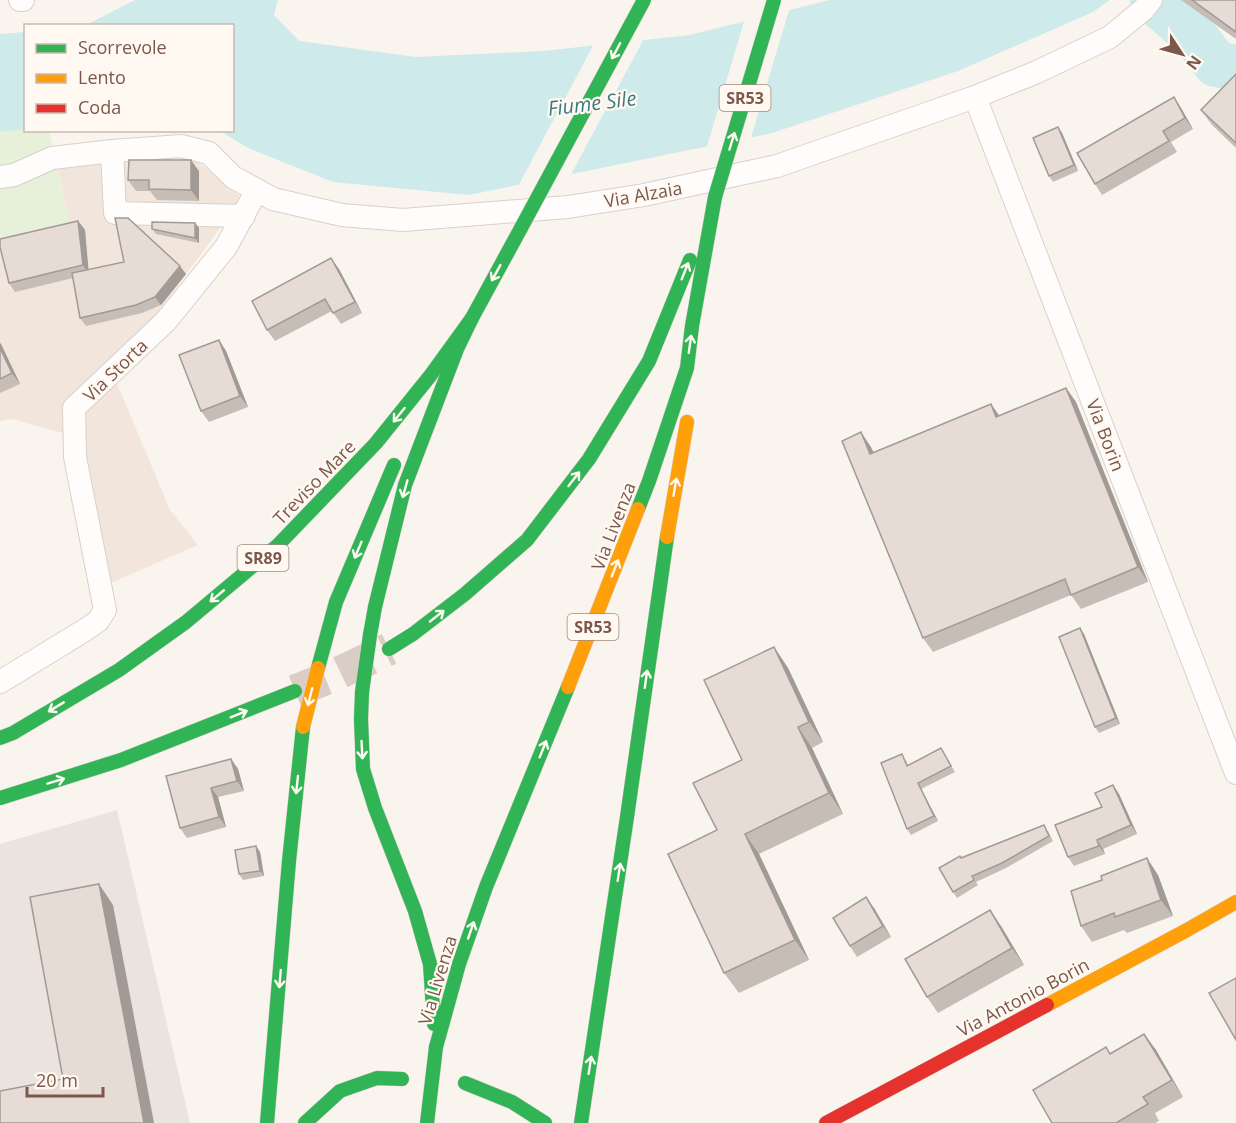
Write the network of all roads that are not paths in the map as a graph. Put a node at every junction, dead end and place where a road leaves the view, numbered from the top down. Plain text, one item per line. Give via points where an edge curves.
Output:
1 (644, 0) edge
2 (774, 0) edge
3 (1148, 4) edge
4 (975, 97) junction
5 (112, 151) junction
6 (0, 177) edge
7 (257, 190) junction
8 (716, 197) junction
9 (244, 216) junction
10 (472, 318) junction
11 (440, 362) junction
12 (687, 368) junction
13 (417, 413) dead end
14 (399, 454) dead end
15 (389, 649) tunnel mouth
16 (0, 682) edge
17 (295, 692) tunnel mouth
18 (0, 738) edge
19 (1236, 772) edge
20 (0, 798) edge
21 (1236, 902) edge
22 (436, 1047) junction
23 (402, 1079) dead end
24 (465, 1083) dead end
25 (267, 1123) edge
26 (305, 1123) edge
27 (427, 1123) edge
28 (545, 1123) edge
29 (581, 1123) edge
30 (826, 1123) edge

1 -> 10 main road, Via Livenza / SR53, bridge
8 -> 2 main road, Via Livenza / SR53, bridge
3 - 4 street, Via Alzaia via 1110,37
4 - 7 street, Via Alzaia via 777,166 568,207 403,220 342,216 273,199
4 - 19 street, Via Borin
5 - 6 street, Via Alzaia via 52,158
5 - 7 street, Via Alzaia via 181,146 209,153 233,177
5 - 9 street via 115,213
7 - 9 street, Via Storta
12 -> 8 main road, Via Livenza / SR53
15 -> 8 main road via 465,594 527,540 589,459 648,361
9 - 16 street, Via Storta via 226,247 166,321 75,408 75,458 105,610 85,630
10 - 11 main road, Treviso Mare / SR89
10 -> 22 main road, Via Livenza / SR53, bridge via 405,485 375,607 360,719 363,769 415,911 430,964
11 - 13 main road
11 -> 18 main road, Treviso Mare / SR89 via 376,444 278,545 186,622 119,670
22 -> 12 main road, Via Livenza / SR53 via 486,887 649,482
29 -> 12 main road via 662,564 691,399
14 -> 25 main road, bridge via 336,602 303,727
20 -> 17 main road via 122,760
21 - 30 main road, Via Antonio Borin
22 - 27 main road, SR53, bridge
23 - 26 main road via 377,1078 340,1090
24 - 28 main road via 512,1102

